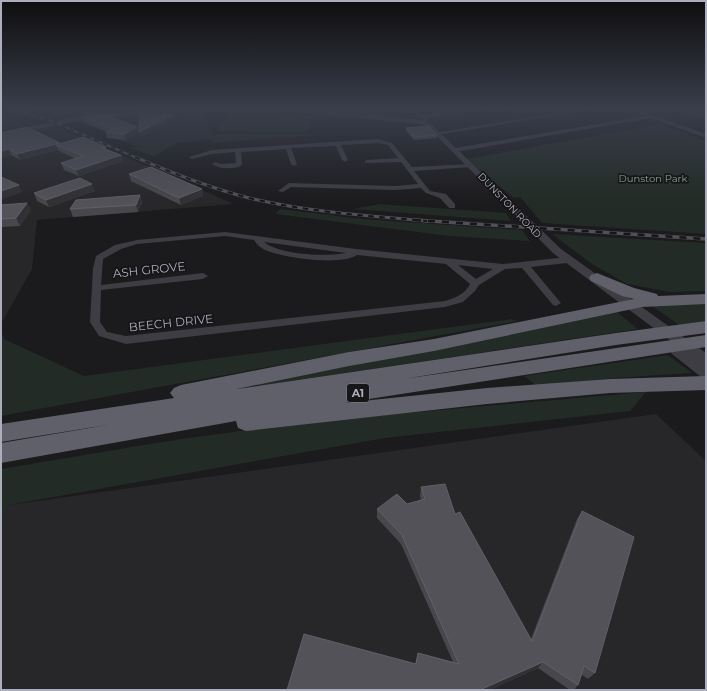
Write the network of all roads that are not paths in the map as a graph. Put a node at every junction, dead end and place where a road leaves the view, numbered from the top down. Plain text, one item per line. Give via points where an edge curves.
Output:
1 (445, 140) edge
2 (501, 140) edge
3 (338, 144) junction
4 (288, 147) junction
5 (453, 148) junction
6 (238, 150) junction
7 (192, 157) dead end
8 (346, 160) dead end
9 (402, 160) junction
10 (367, 162) dead end
11 (216, 164) dead end
12 (294, 164) dead end
13 (470, 165) junction
14 (410, 169) junction
15 (423, 186) junction
16 (282, 191) dead end
17 (452, 206) dead end
18 (569, 261) junction
19 (450, 263) junction
20 (525, 266) junction
21 (503, 268) junction
22 (204, 276) dead end
23 (475, 283) junction
24 (598, 284) junction
25 (96, 288) junction
26 (706, 299) edge
27 (670, 300) junction
28 (556, 303) dead end
29 (626, 305) junction
30 (588, 313) junction
31 (706, 327) edge
32 (699, 353) edge
33 (706, 373) edge
34 (706, 382) edge
35 (677, 384) junction
36 (706, 391) edge
37 (8, 442) edge

1 - 5 street, DUNSTON ROAD
2 - 5 street
3 - 4 street
3 - 8 street
3 - 9 street via 386,142
4 - 6 street
4 - 12 street
5 - 13 street, DUNSTON ROAD
6 - 7 street
6 - 11 street via 239,165
9 - 10 street
9 - 14 street
13 - 14 street
13 - 18 street, DUNSTON ROAD via 544,241
14 - 15 street
15 - 16 street via 395,188 289,185
15 - 17 street via 428,192 443,196
18 - 20 street, BEECH DRIVE
18 - 24 street, DUNSTON ROAD via 586,271
19 - 21 street, BEECH DRIVE
19 - 23 street
19 - 25 street, BEECH DRIVE via 225,234 118,246 99,258
20 - 21 street, BEECH DRIVE
20 - 28 street
21 - 23 street, BEECH DRIVE
22 - 25 street, ASH GROVE
23 - 25 street, BEECH DRIVE via 460,300 445,304 126,340 103,334 95,322
24 - 27 highway via 635,295
24 - 29 street, DUNSTON ROAD
24 - 30 highway via 602,303
26 - 27 highway
27 - 29 highway
29 - 30 highway
29 - 32 street, DUNSTON ROAD
30 - 37 highway via 434,345 236,381
31 - 37 highway, A1 via 616,339
32 - 33 street, DUNSTON ROAD
32 - 37 highway, A1 via 626,352 254,409
34 - 35 highway
35 - 36 highway
35 - 37 highway via 610,386 479,397 218,425

